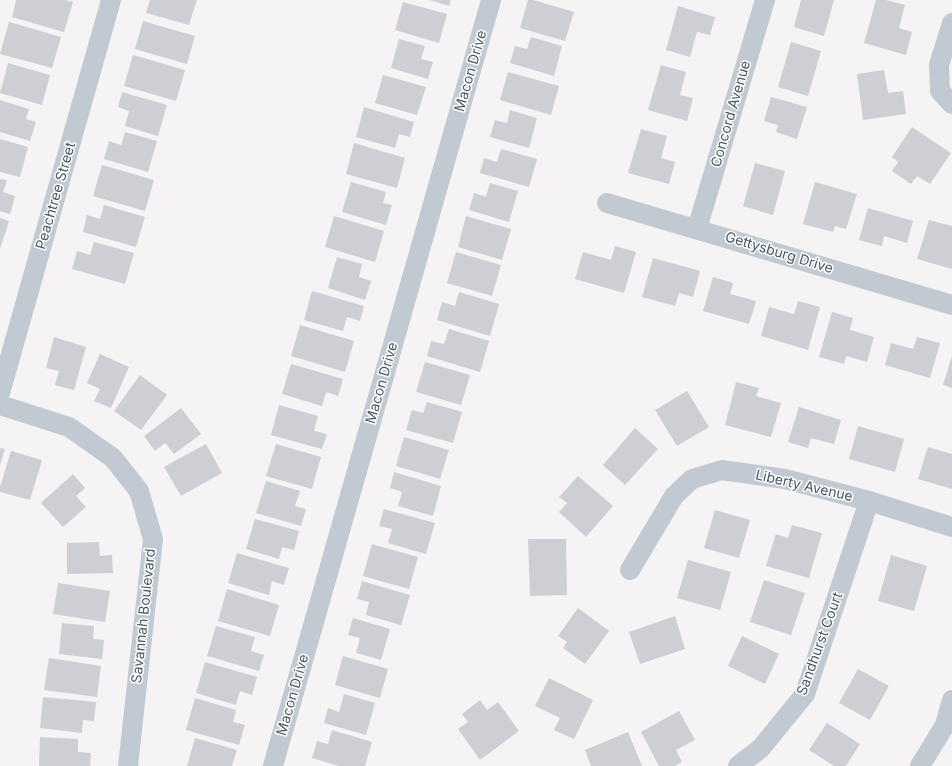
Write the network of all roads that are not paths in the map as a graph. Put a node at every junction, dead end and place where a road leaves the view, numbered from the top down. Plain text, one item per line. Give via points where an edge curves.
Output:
1 (111, 0) edge
2 (491, 0) edge
3 (765, 0) edge
4 (952, 22) edge
5 (946, 97) edge
6 (607, 202) dead end
7 (697, 229) junction
8 (952, 305) edge
9 (0, 393) edge
10 (0, 405) edge
11 (869, 502) junction
12 (952, 527) edge
13 (630, 570) dead end
14 (952, 700) edge
15 (948, 726) edge
16 (128, 766) edge
17 (273, 766) edge
18 (738, 766) edge
19 (920, 766) edge

1 - 9 street, Peachtree Street
2 - 17 street, Macon Drive
3 - 7 street, Concord Avenue
4 - 5 street via 939,65
6 - 7 street, Gettysburg Drive
7 - 8 street, Gettysburg Drive
10 - 16 street, Savannah Boulevard via 69,427 113,458 139,491 153,538
11 - 12 street, Liberty Avenue
11 - 13 street, Liberty Avenue via 785,479 722,470 692,479 674,496
11 - 18 street, Sandhurst Court via 806,694 761,748
14 - 15 street
15 - 19 street

